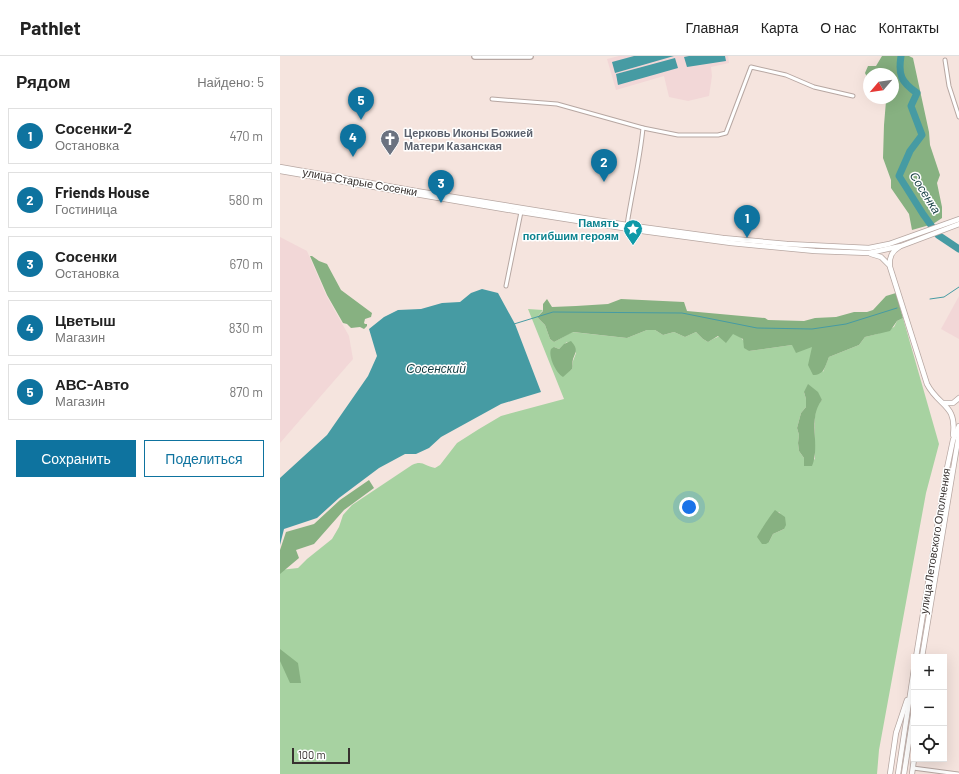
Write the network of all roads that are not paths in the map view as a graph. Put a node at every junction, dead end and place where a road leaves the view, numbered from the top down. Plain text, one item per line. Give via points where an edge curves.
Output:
1 (475, 56) edge
2 (530, 56) edge
3 (946, 60) dead end
4 (853, 96) dead end
5 (492, 100) dead end
6 (959, 117) edge
7 (643, 128) junction
8 (280, 167) edge
9 (280, 171) edge
10 (521, 212) junction
11 (959, 219) edge
12 (955, 224) edge
13 (627, 227) junction
14 (924, 234) junction
15 (901, 246) junction
16 (869, 253) junction
17 (890, 267) junction
18 (506, 286) dead end
19 (959, 398) edge
20 (942, 403) junction
21 (959, 426) edge
22 (959, 434) edge
23 (952, 440) junction
24 (916, 654) edge
25 (922, 654) edge
26 (911, 690) joint
27 (905, 729) junction
28 (911, 730) edge
29 (896, 733) junction
30 (911, 736) edge
31 (914, 762) edge
32 (913, 768) junction
33 (890, 774) edge
34 (898, 774) edge
35 (904, 774) edge
36 (912, 774) edge
37 (958, 774) edge

1 - 2 highway
3 - 6 street via 949,86
4 - 7 street via 814,87 786,75 751,67 726,133 687,135
5 - 7 street via 558,104
7 - 13 street
8 - 13 main road, улица Старые Сосенки
9 - 10 main road, улица Старые Сосенки
10 - 13 main road, улица Старые Сосенки
10 - 18 street
11 - 12 main road, улица Старые Сосенки
12 - 14 main road, улица Старые Сосенки
13 - 14 main road, улица Старые Сосенки via 753,241 862,248 889,244
13 - 16 main road, улица Старые Сосенки via 738,244
14 - 15 main road, улица Старые Сосенки
15 - 16 main road, улица Старые Сосенки
15 - 17 main road via 891,255
16 - 17 main road via 881,256
17 - 20 main road via 927,384
19 - 20 main road via 950,404
20 - 23 main road via 950,410 954,419
21 - 23 main road, улица Летовского Ополчения
22 - 25 main road, улица Летовского Ополчения
23 - 24 main road, улица Летовского Ополчения
26 - 27 main road
26 - 29 main road
27 - 28 main road
27 - 29 main road
27 - 34 main road
29 - 33 main road
30 - 35 main road
31 - 32 main road
32 - 36 main road
32 - 37 street

